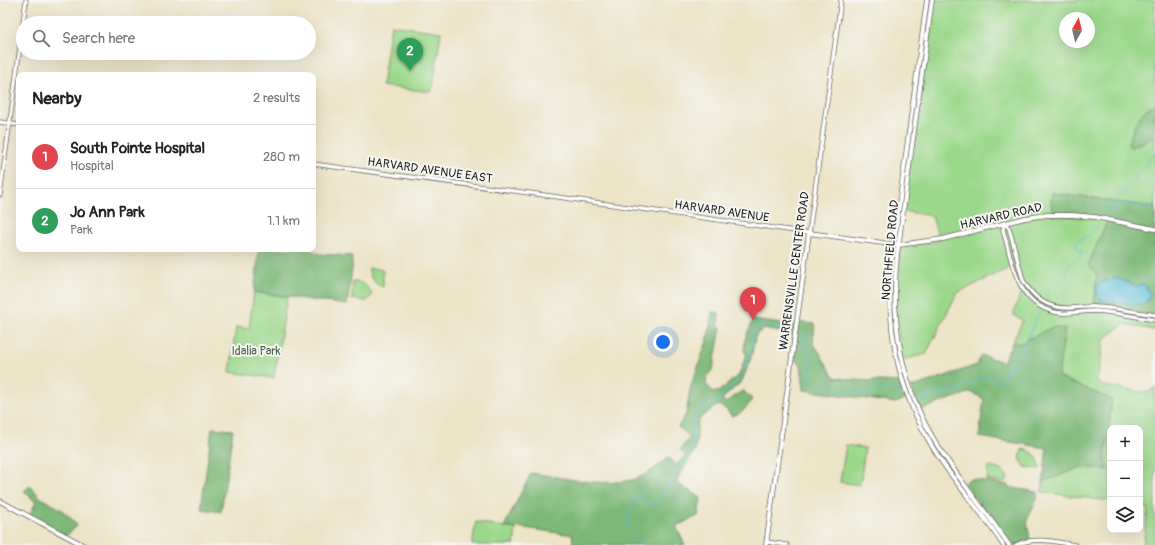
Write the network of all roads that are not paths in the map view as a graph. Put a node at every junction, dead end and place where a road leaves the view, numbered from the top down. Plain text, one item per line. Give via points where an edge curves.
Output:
1 (26, 0) edge
2 (841, 0) edge
3 (927, 0) edge
4 (932, 0) edge
5 (24, 16) edge
6 (18, 60) edge
7 (17, 72) edge
8 (16, 77) edge
9 (0, 122) edge
10 (10, 123) junction
11 (16, 124) edge
12 (316, 164) edge
13 (0, 195) edge
14 (544, 195) joint
15 (1004, 223) junction
16 (1155, 229) edge
17 (809, 234) junction
18 (896, 245) junction
19 (1155, 315) edge
20 (1155, 320) edge
21 (0, 501) edge
22 (767, 544) edge
23 (83, 545) edge
24 (787, 545) edge
25 (1003, 545) edge
26 (1009, 545) edge
27 (1016, 545) edge
28 (1075, 545) edge

1 - 5 main road
2 - 17 main road, WARRENSVILLE CENTER ROAD
3 - 18 main road, NORTHFIELD ROAD
4 - 18 main road, NORTHFIELD ROAD
6 - 7 main road
8 - 10 main road
9 - 10 main road
10 - 11 main road
10 - 13 main road
12 - 14 main road, HARVARD AVENUE EAST
14 - 17 main road, HARVARD AVENUE
15 - 16 main road, HARVARD ROAD via 1046,215 1072,214
15 - 18 main road, HARVARD ROAD via 943,239
15 - 19 main road via 1009,228 1023,280 1041,301 1061,308 1096,306
15 - 20 main road via 1003,230 1018,282 1027,296 1040,306 1061,313 1097,312
17 - 18 main road, HARVARD AVENUE
17 - 22 main road, WARRENSVILLE CENTER ROAD
18 - 25 main road, NORTHFIELD ROAD via 889,298 891,330 898,366 907,393 923,430 939,456
18 - 26 main road, NORTHFIELD ROAD via 895,309 899,348 910,388 935,442
21 - 23 main road
22 - 24 main road
27 - 28 main road via 1037,540

